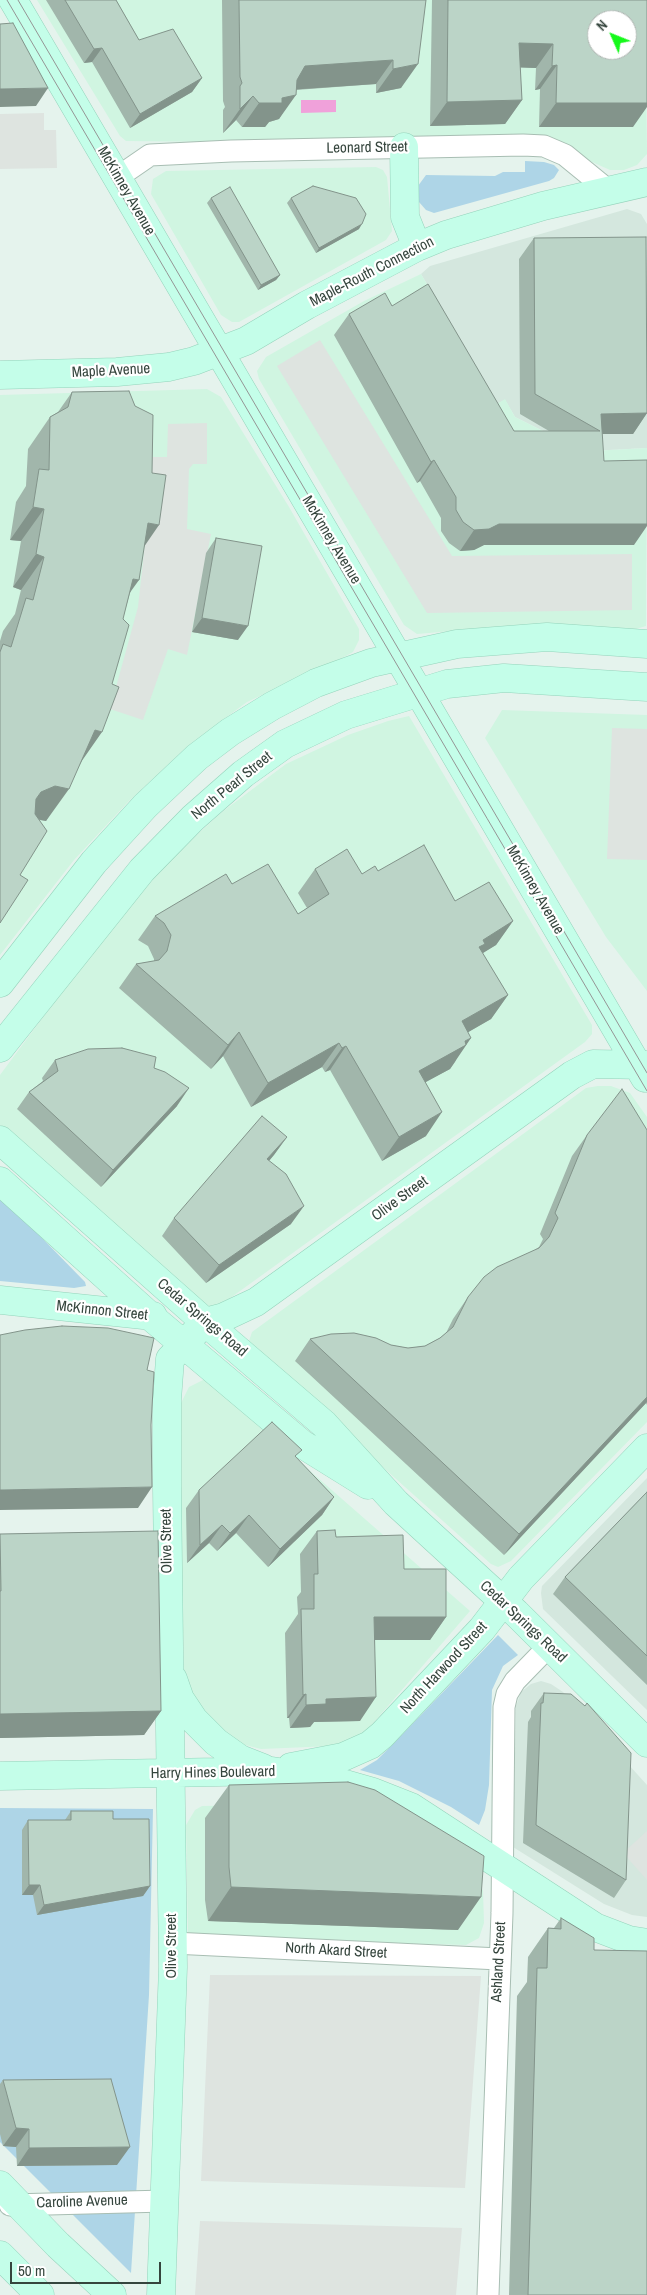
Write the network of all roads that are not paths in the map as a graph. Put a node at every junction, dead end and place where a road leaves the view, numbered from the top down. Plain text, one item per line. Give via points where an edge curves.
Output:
1 (13, 0) edge
2 (404, 148) junction
3 (118, 177) junction
4 (647, 182) edge
5 (609, 191) junction
6 (418, 247) junction
7 (221, 352) junction
8 (0, 375) edge
9 (647, 644) edge
10 (399, 656) junction
11 (647, 687) edge
12 (420, 692) junction
13 (0, 983) edge
14 (0, 1048) edge
15 (644, 1071) edge
16 (0, 1140) edge
17 (0, 1181) edge
18 (0, 1300) edge
19 (150, 1316) junction
20 (205, 1322) junction
21 (177, 1352) junction
22 (647, 1448) edge
23 (396, 1503) junction
24 (503, 1601) junction
25 (550, 1645) junction
26 (169, 1671) junction
27 (647, 1743) edge
28 (272, 1771) junction
29 (172, 1774) junction
30 (0, 1776) edge
31 (503, 1866) junction
32 (172, 1943) junction
33 (647, 1943) edge
34 (499, 1959) junction
35 (0, 2185) edge
36 (164, 2201) junction
37 (10, 2205) edge
38 (0, 2255) edge
39 (40, 2295) edge
40 (112, 2295) edge
41 (161, 2295) edge
42 (488, 2295) edge

1 - 3 main road, McKinney Avenue
2 - 3 street, Leonard Street via 150,155
2 - 5 street, Leonard Street via 544,146 564,155
2 - 6 main road via 405,217
3 - 7 main road, McKinney Avenue
4 - 5 main road, Maple-Routh Connection
5 - 6 main road, Maple-Routh Connection via 492,220
6 - 7 main road, Maple-Routh Connection
7 - 8 main road, Maple Avenue via 160,368
7 - 10 main road, McKinney Avenue
9 - 10 main road via 517,638 457,644
10 - 12 main road, McKinney Avenue
10 - 13 main road via 371,662 316,684 230,732 197,757 145,806 94,862
11 - 12 main road, North Pearl Street via 504,678 447,684
12 - 14 main road, North Pearl Street via 319,727 285,744 243,774 192,818 142,870
12 - 15 main road, McKinney Avenue
15 - 20 main road, Olive Street via 593,1064 572,1075 256,1302
16 - 20 main road, Cedar Springs Road
17 - 19 main road, Cedar Springs Road
18 - 19 main road, McKinnon Street
19 - 20 main road, McKinnon Street
19 - 21 main road, Cedar Springs Road
20 - 21 main road
20 - 23 main road, Cedar Springs Road via 324,1424
21 - 23 main road, Cedar Springs Road via 302,1444
21 - 26 main road, Olive Street via 167,1400 158,1535
22 - 24 main road, North Harwood Street via 521,1578
23 - 24 main road, Cedar Springs Road
24 - 25 main road, Cedar Springs Road
24 - 28 main road, North Harwood Street via 482,1629 370,1745 343,1757
25 - 27 main road, Cedar Springs Road
25 - 31 street, Ashland Street via 514,1680 506,1700
26 - 28 main road via 180,1699 194,1720 216,1742 240,1759
26 - 29 main road, Olive Street
28 - 29 main road, Harry Hines Boulevard
28 - 31 main road, Harry Hines Boulevard via 331,1780 411,1807
29 - 30 main road, Harry Hines Boulevard
29 - 32 main road, Olive Street
31 - 33 main road, Harry Hines Boulevard via 594,1927
31 - 34 street, Ashland Street
32 - 34 street, North Akard Street
32 - 36 main road, Olive Street
34 - 42 street, Ashland Street
35 - 37 main road
36 - 37 street, Caroline Avenue
36 - 41 main road, Olive Street
37 - 40 main road
38 - 39 main road

